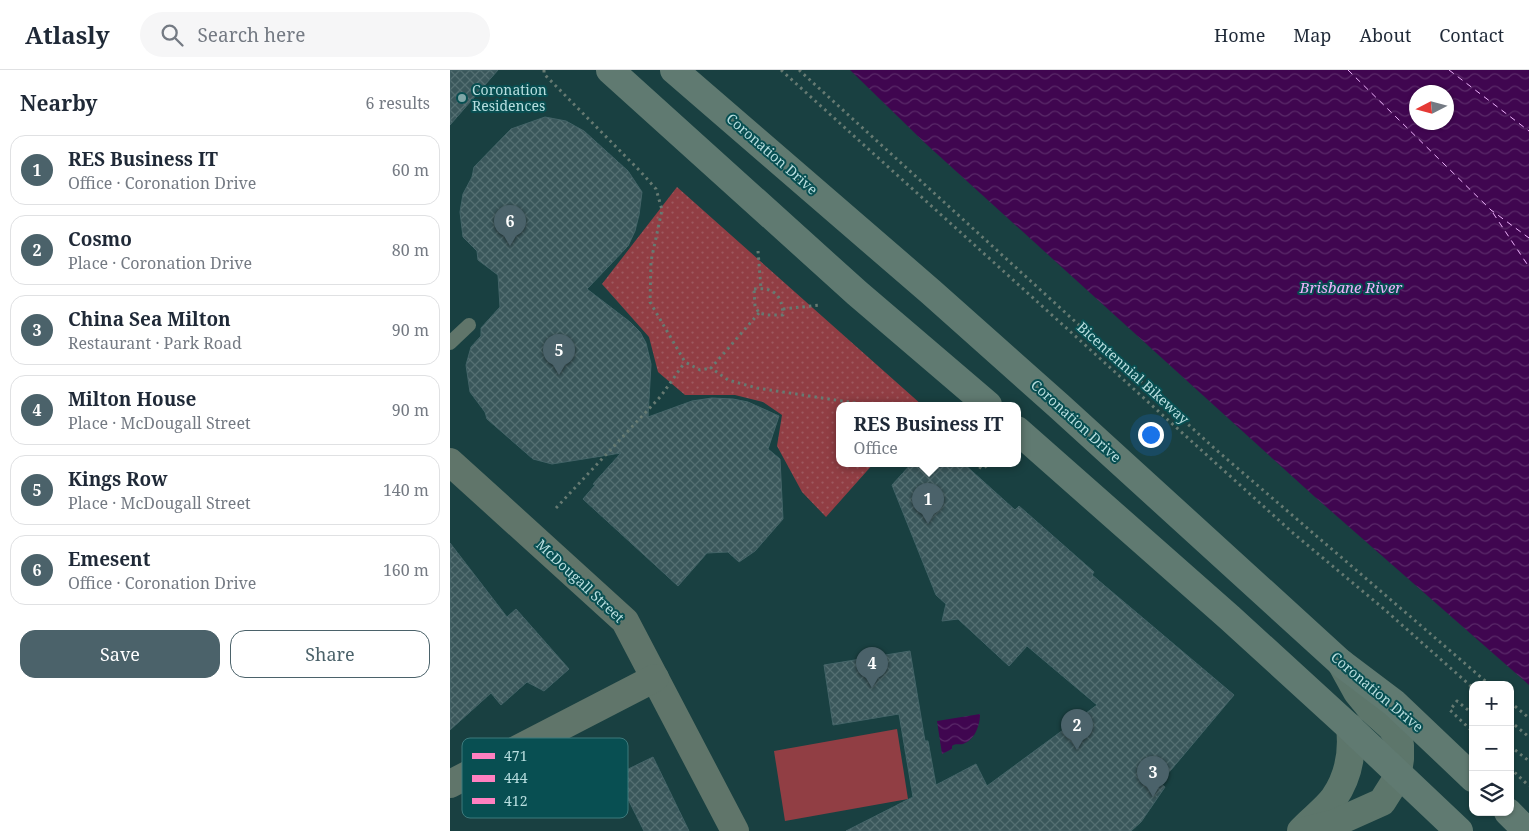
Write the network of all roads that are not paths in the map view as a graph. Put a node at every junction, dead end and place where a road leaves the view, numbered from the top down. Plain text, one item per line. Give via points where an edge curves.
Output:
1 (610, 70) edge
2 (674, 70) edge
3 (469, 325) dead end
4 (450, 343) edge
5 (984, 402) edge
6 (1021, 434) edge
7 (450, 462) edge
8 (1341, 663) junction
9 (655, 678) junction
10 (1350, 727) junction
11 (539, 738) edge
12 (1398, 772) junction
13 (1469, 774) edge
14 (462, 778) edge
15 (450, 784) edge
16 (1503, 816) edge
17 (1512, 816) edge
18 (735, 831) edge
19 (1302, 831) edge
20 (1459, 831) edge
21 (1507, 831) edge
22 (1527, 831) edge

1 - 5 highway via 857,293
2 - 8 highway, Coronation Drive via 1045,393
3 - 4 lane
6 - 10 highway
7 - 9 street, McDougall Street via 625,621
8 - 12 street via 1357,692 1398,738
8 - 13 highway, Coronation Drive via 1394,703
9 - 11 street
9 - 18 street, McDougall Street
10 - 12 highway
10 - 19 street via 1351,751 1346,774 1334,798
12 - 19 street via 1382,802 1335,823
12 - 20 highway
14 - 15 street
16 - 21 street
17 - 22 highway

